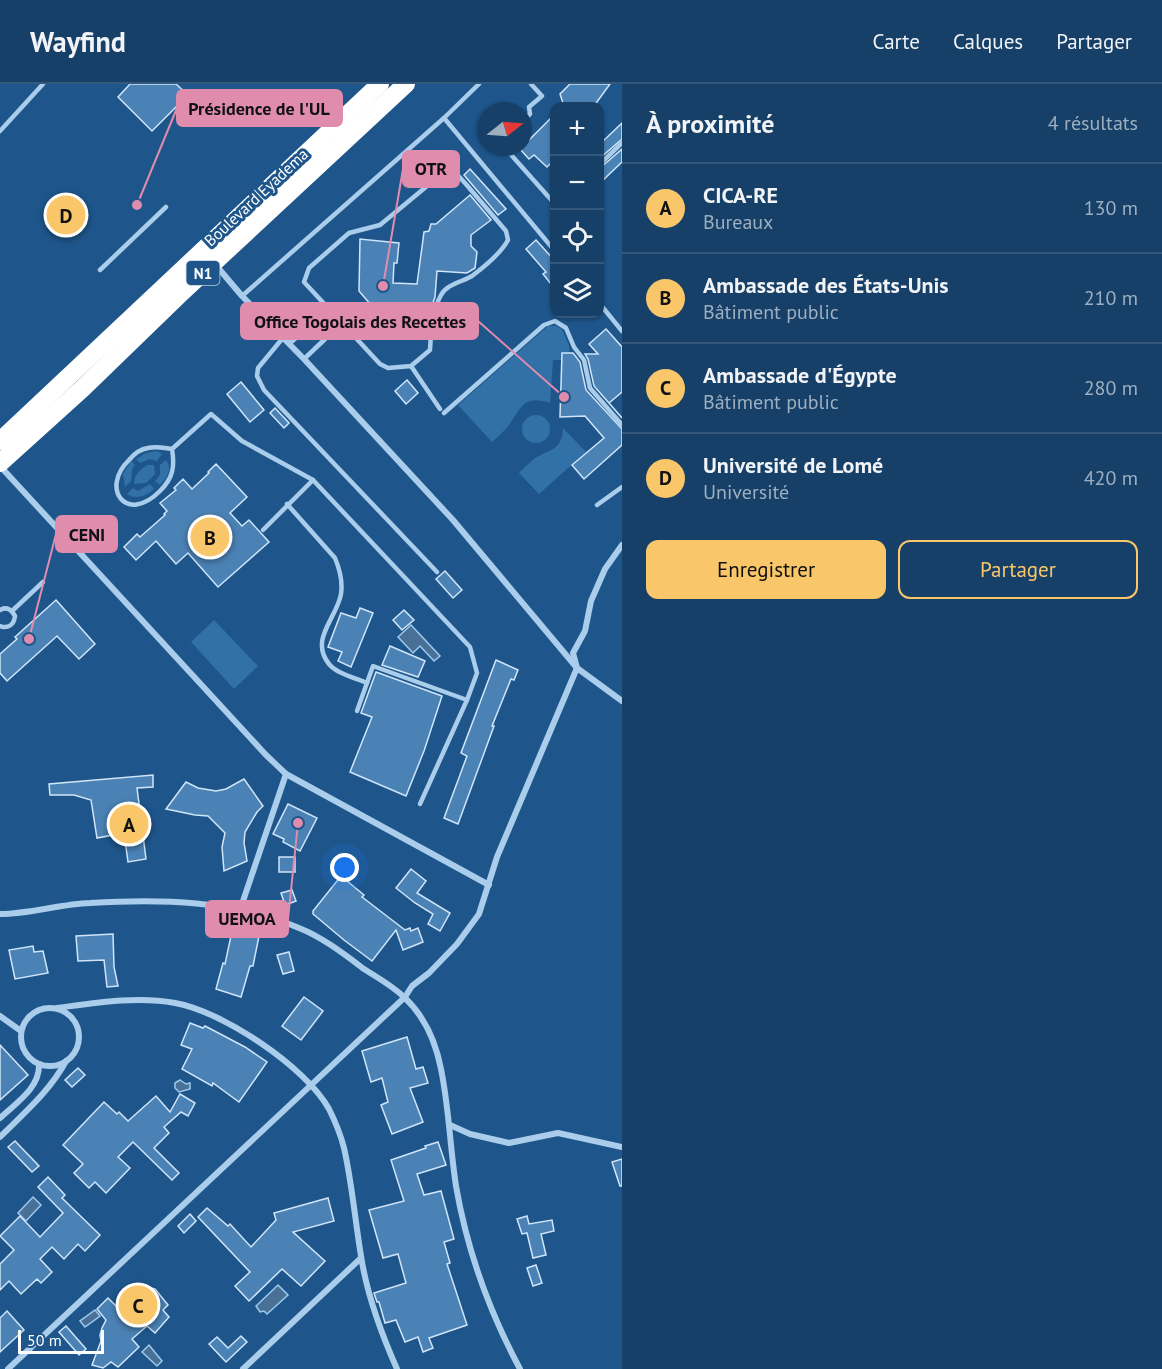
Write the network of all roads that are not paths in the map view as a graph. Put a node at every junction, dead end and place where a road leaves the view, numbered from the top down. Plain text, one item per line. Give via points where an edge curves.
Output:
1 (43, 84) edge
2 (380, 84) edge
3 (406, 84) edge
4 (478, 84) edge
5 (531, 84) edge
6 (532, 104) edge
7 (444, 118) junction
8 (0, 131) edge
9 (622, 143) edge
10 (512, 156) edge
11 (604, 160) edge
12 (550, 198) edge
13 (166, 207) dead end
14 (550, 244) edge
15 (210, 255) junction
16 (100, 270) dead end
17 (242, 296) junction
18 (604, 309) edge
19 (328, 310) junction
20 (342, 323) junction
21 (622, 331) edge
22 (282, 339) junction
23 (290, 344) junction
24 (304, 359) junction
25 (411, 366) junction
26 (622, 425) edge
27 (0, 441) edge
28 (172, 449) junction
29 (0, 465) edge
30 (313, 480) junction
31 (622, 487) edge
32 (287, 504) junction
33 (597, 505) dead end
34 (263, 530) dead end
35 (622, 545) edge
36 (437, 572) dead end
37 (43, 582) dead end
38 (0, 610) edge
39 (12, 611) junction
40 (0, 626) edge
41 (577, 668) junction
42 (367, 683) junction
43 (467, 700) junction
44 (622, 700) edge
45 (357, 711) dead end
46 (286, 774) junction
47 (420, 804) dead end
48 (489, 885) junction
49 (240, 910) junction
50 (2, 915) edge
51 (405, 997) junction
52 (57, 1008) junction
53 (0, 1016) edge
54 (21, 1031) junction
55 (67, 1060) junction
56 (39, 1064) junction
57 (311, 1086) junction
58 (0, 1118) edge
59 (450, 1125) junction
60 (0, 1137) edge
61 (622, 1147) edge
62 (361, 1258) junction
63 (8, 1369) edge
64 (243, 1369) edge
65 (397, 1369) edge
66 (520, 1369) edge

1 - 8 lane
2 - 15 highway, Boulevard Eyadema / N1
3 - 15 highway, Boulevard Eyadema / N1
4 - 7 lane
5 - 6 lane via 542,96
7 - 14 lane
7 - 17 lane
9 - 11 lane
10 - 12 lane
13 - 16 lane
15 - 17 street
15 - 27 highway, Boulevard Eyadema / N1
15 - 29 highway, Boulevard Eyadema / N1 via 83,388
17 - 22 street
18 - 21 lane
19 - 20 lane
19 - 23 lane
19 - 25 lane via 304,282 309,268 350,233 380,225 450,167 506,231 508,240 471,276 441,293 431,328 430,350
20 - 24 lane
20 - 25 lane via 380,364 388,368
22 - 23 street
22 - 36 lane via 258,368 257,376 264,390
23 - 24 street
24 - 41 street via 453,520
25 - 26 lane via 442,411 543,325 555,321 566,328 584,360 590,388
28 - 28 lane via 149,447 134,454 117,475 120,497 138,506 150,501 172,475
28 - 30 lane via 211,414 242,441
29 - 46 street
30 - 32 lane
30 - 43 lane via 470,647 477,673
31 - 33 lane
32 - 34 lane
32 - 42 lane via 335,558 339,569 341,596 325,628 325,656 336,669
35 - 41 street via 604,568 591,601 585,631 573,653
37 - 39 lane
38 - 39 lane
39 - 40 lane via 12,625
41 - 44 street
41 - 48 street via 501,847
42 - 43 lane via 373,666
42 - 45 lane
43 - 47 lane
46 - 48 street
46 - 49 street
48 - 51 street via 479,914
49 - 50 street via 204,903 146,901 88,903
49 - 51 street via 301,928
51 - 57 street
51 - 59 street via 423,1019 434,1042
52 - 54 street via 34,1012
52 - 55 street via 71,1017 78,1031 77,1048
52 - 57 street via 140,1000 174,1002 202,1010 232,1023 258,1041
53 - 54 street
54 - 56 street via 22,1047
55 - 56 street via 58,1065
55 - 60 street via 56,1079
56 - 58 street via 39,1076 31,1088
57 - 62 street via 329,1109 344,1146
57 - 63 street
59 - 61 street via 509,1143 558,1134
59 - 66 street via 465,1232 482,1286
62 - 64 street
62 - 65 street via 384,1341

